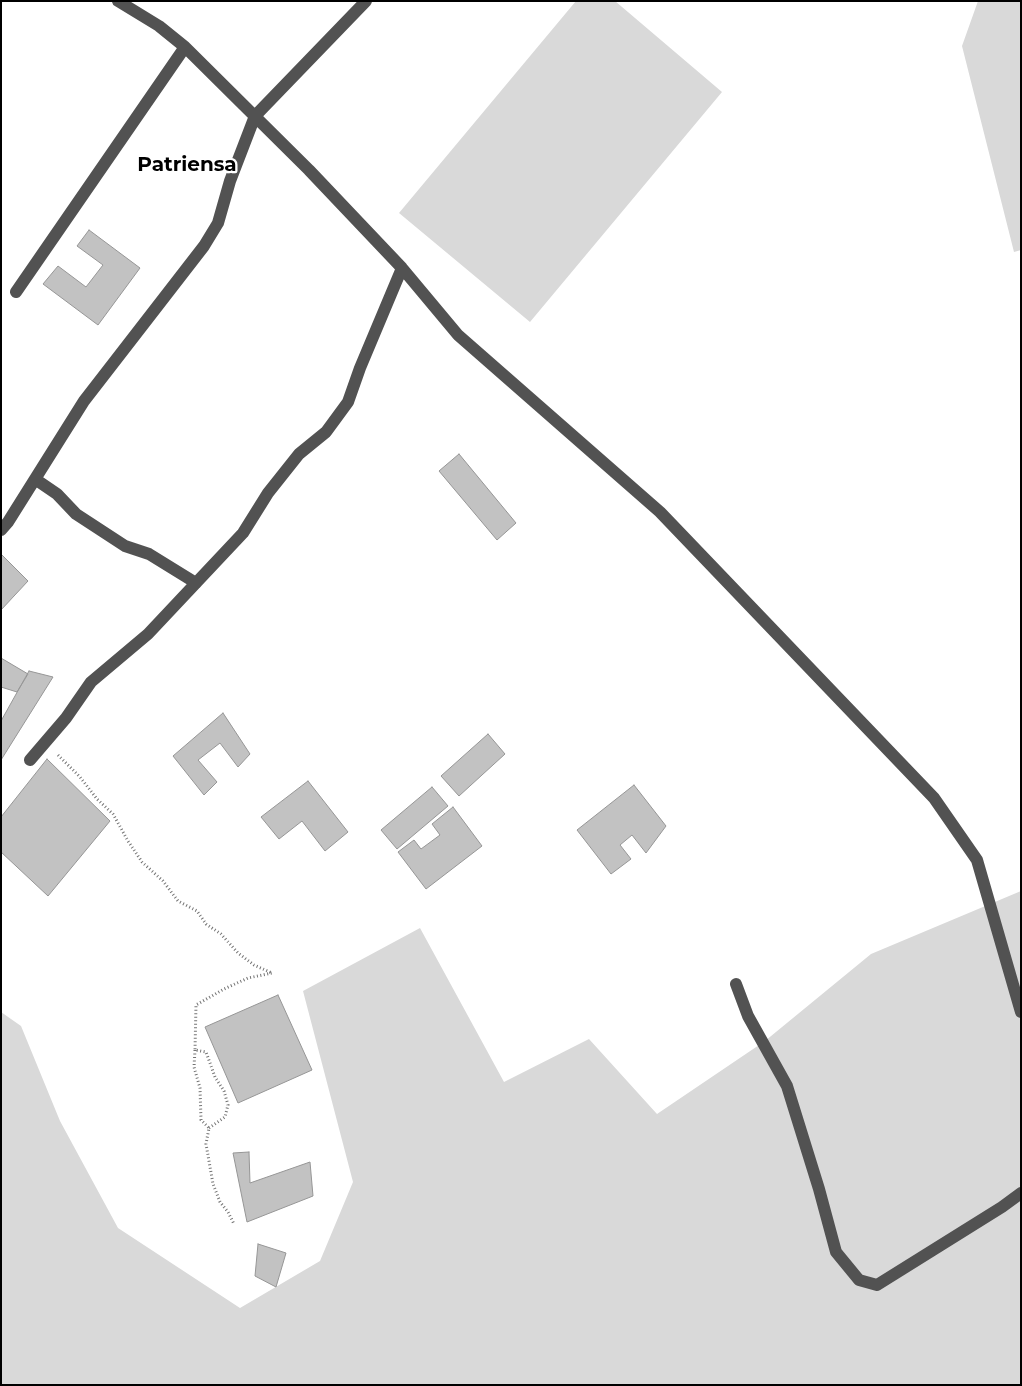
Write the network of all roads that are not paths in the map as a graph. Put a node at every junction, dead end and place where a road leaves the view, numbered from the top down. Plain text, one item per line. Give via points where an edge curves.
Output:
1 (118, 1) edge
2 (366, 1) edge
3 (185, 47) junction
4 (256, 116) junction
5 (402, 268) junction
6 (16, 292) dead end
7 (35, 479) junction
8 (1, 530) edge
9 (196, 583) junction
10 (30, 760) dead end
11 (736, 984) dead end
12 (1021, 1012) edge
13 (1021, 1193) edge

1 - 3 street via 159,26
2 - 4 street
3 - 4 street
3 - 6 street
4 - 5 street
4 - 7 street via 230,181 218,223 204,246 84,401
5 - 9 street via 348,402 326,432 300,454 268,493 243,533
5 - 12 street via 458,335 660,512 934,798 977,860
7 - 8 street
7 - 9 street via 58,494 76,514 125,546 149,554
9 - 10 street via 148,634 92,682
11 - 13 street via 748,1016 787,1086 836,1252 859,1280 878,1285

